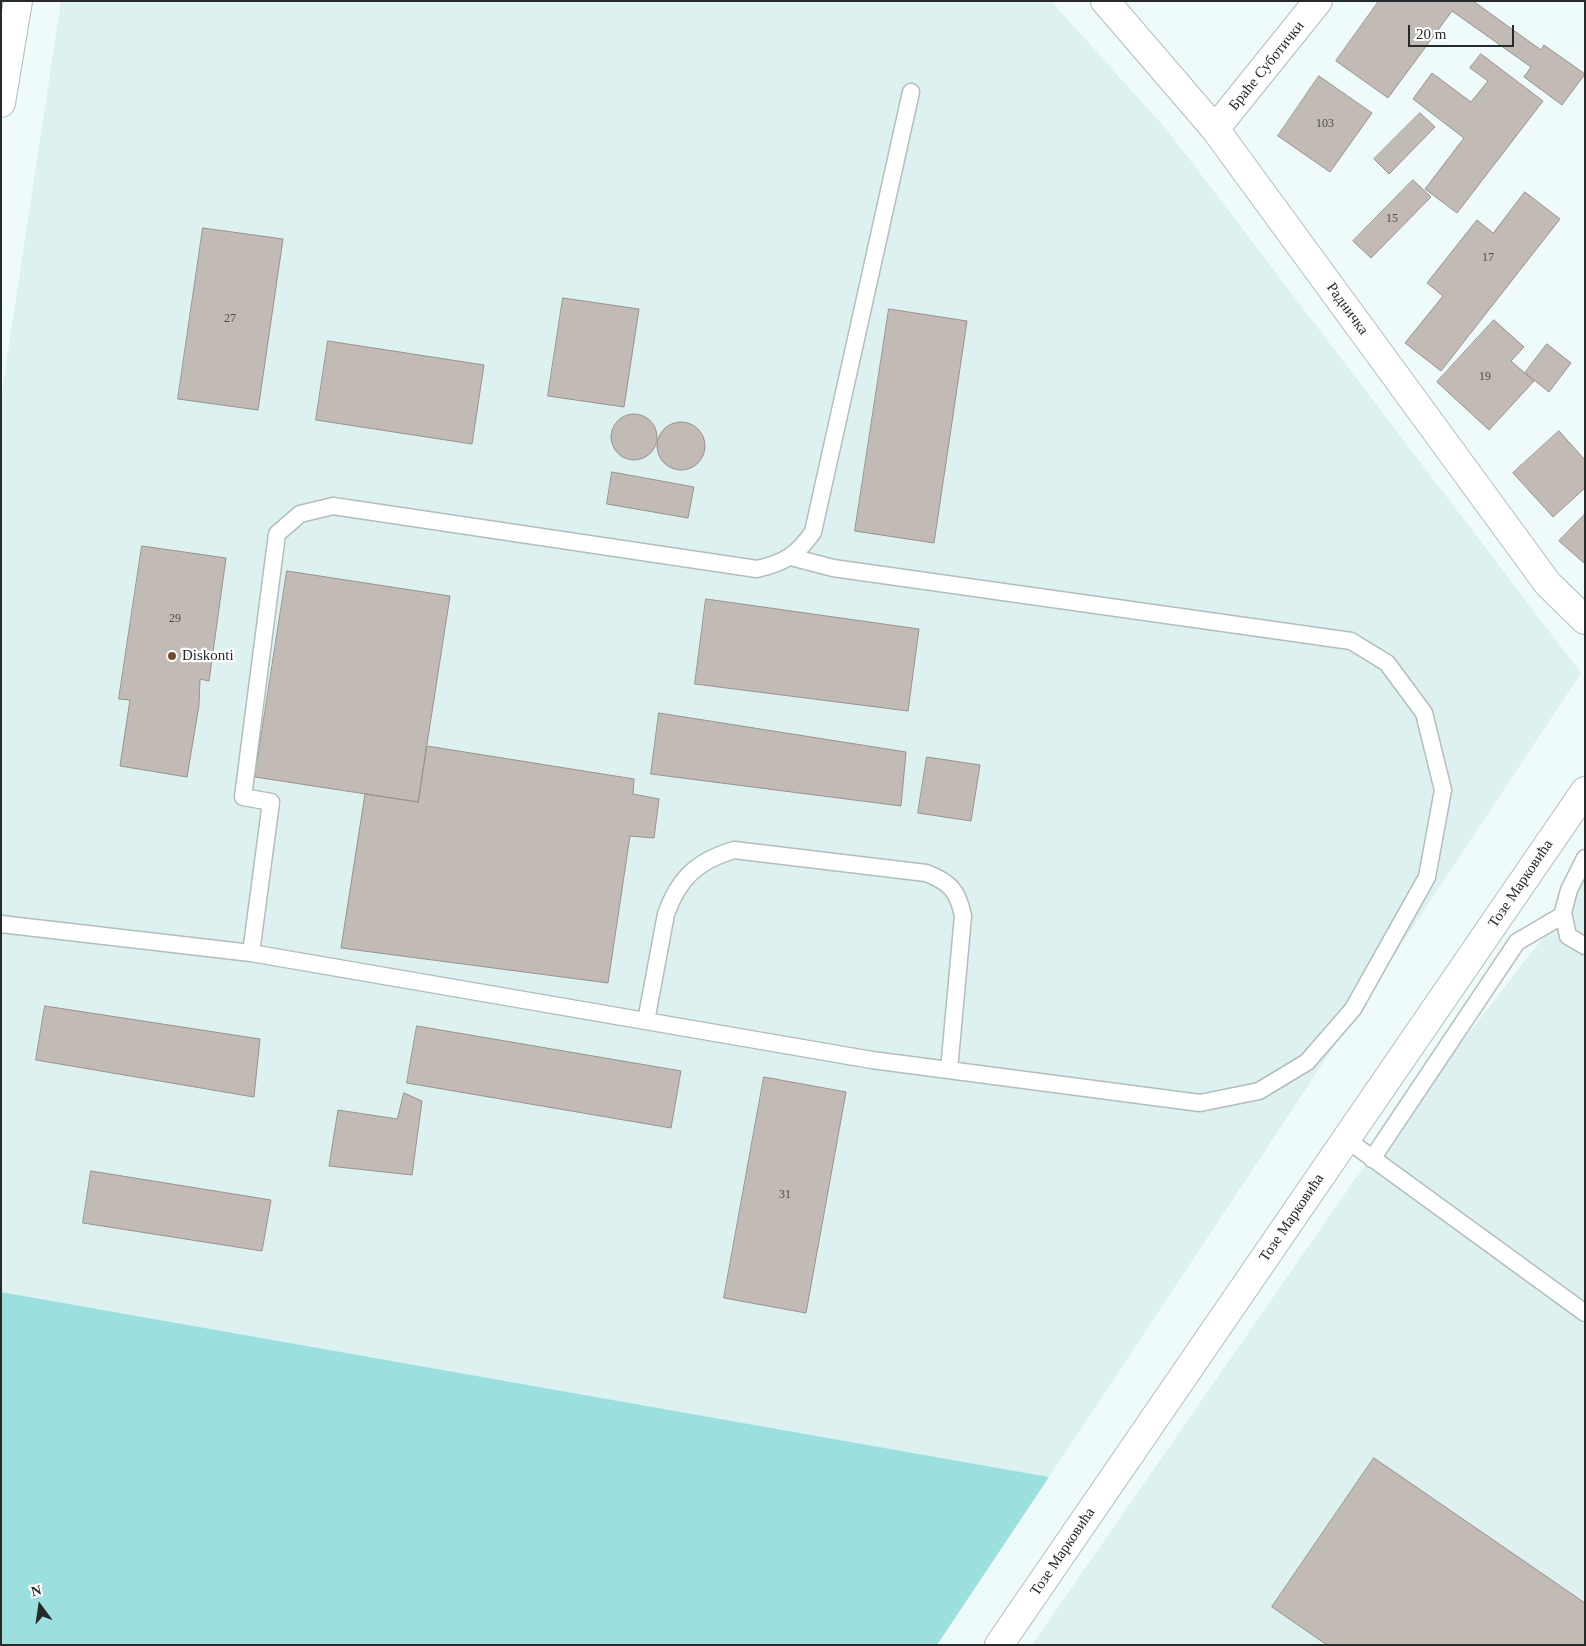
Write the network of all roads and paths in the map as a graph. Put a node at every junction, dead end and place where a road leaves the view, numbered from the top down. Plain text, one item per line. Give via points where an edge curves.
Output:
1 (18, 1) edge
2 (1105, 1) edge
3 (1318, 1) edge
4 (911, 92) dead end
5 (1, 103) edge
6 (1215, 129) junction
7 (791, 557) junction
8 (1585, 620) edge
9 (1585, 791) edge
10 (1585, 858) edge
11 (1563, 915) junction
12 (1, 924) edge
13 (1585, 946) edge
14 (250, 954) junction
15 (646, 1021) junction
16 (949, 1070) junction
17 (1346, 1139) junction
18 (1372, 1159) junction
19 (1585, 1313) edge
20 (999, 1645) edge

1 - 5 street
2 - 6 street, Радничка
3 - 6 street, Браће Суботички
4 - 7 lane via 813,532
6 - 8 street, Радничка via 1548,584
7 - 14 lane via 757,569 333,506 300,514 277,534 243,797 271,802
7 - 16 lane via 833,568 1351,641 1387,663 1424,712 1443,790 1427,877 1353,1009 1307,1062 1259,1091 1200,1102
9 - 17 street, Тозе Марковића
10 - 11 lane via 1569,890
11 - 13 lane via 1568,936
11 - 18 lane via 1517,942
12 - 14 lane
14 - 15 lane
15 - 16 lane
15 - 16 lane via 666,914 672,899 692,872 718,854 734,850 926,873 942,879 954,889 964,916
17 - 18 lane
17 - 20 street, Тозе Марковића
18 - 19 lane

